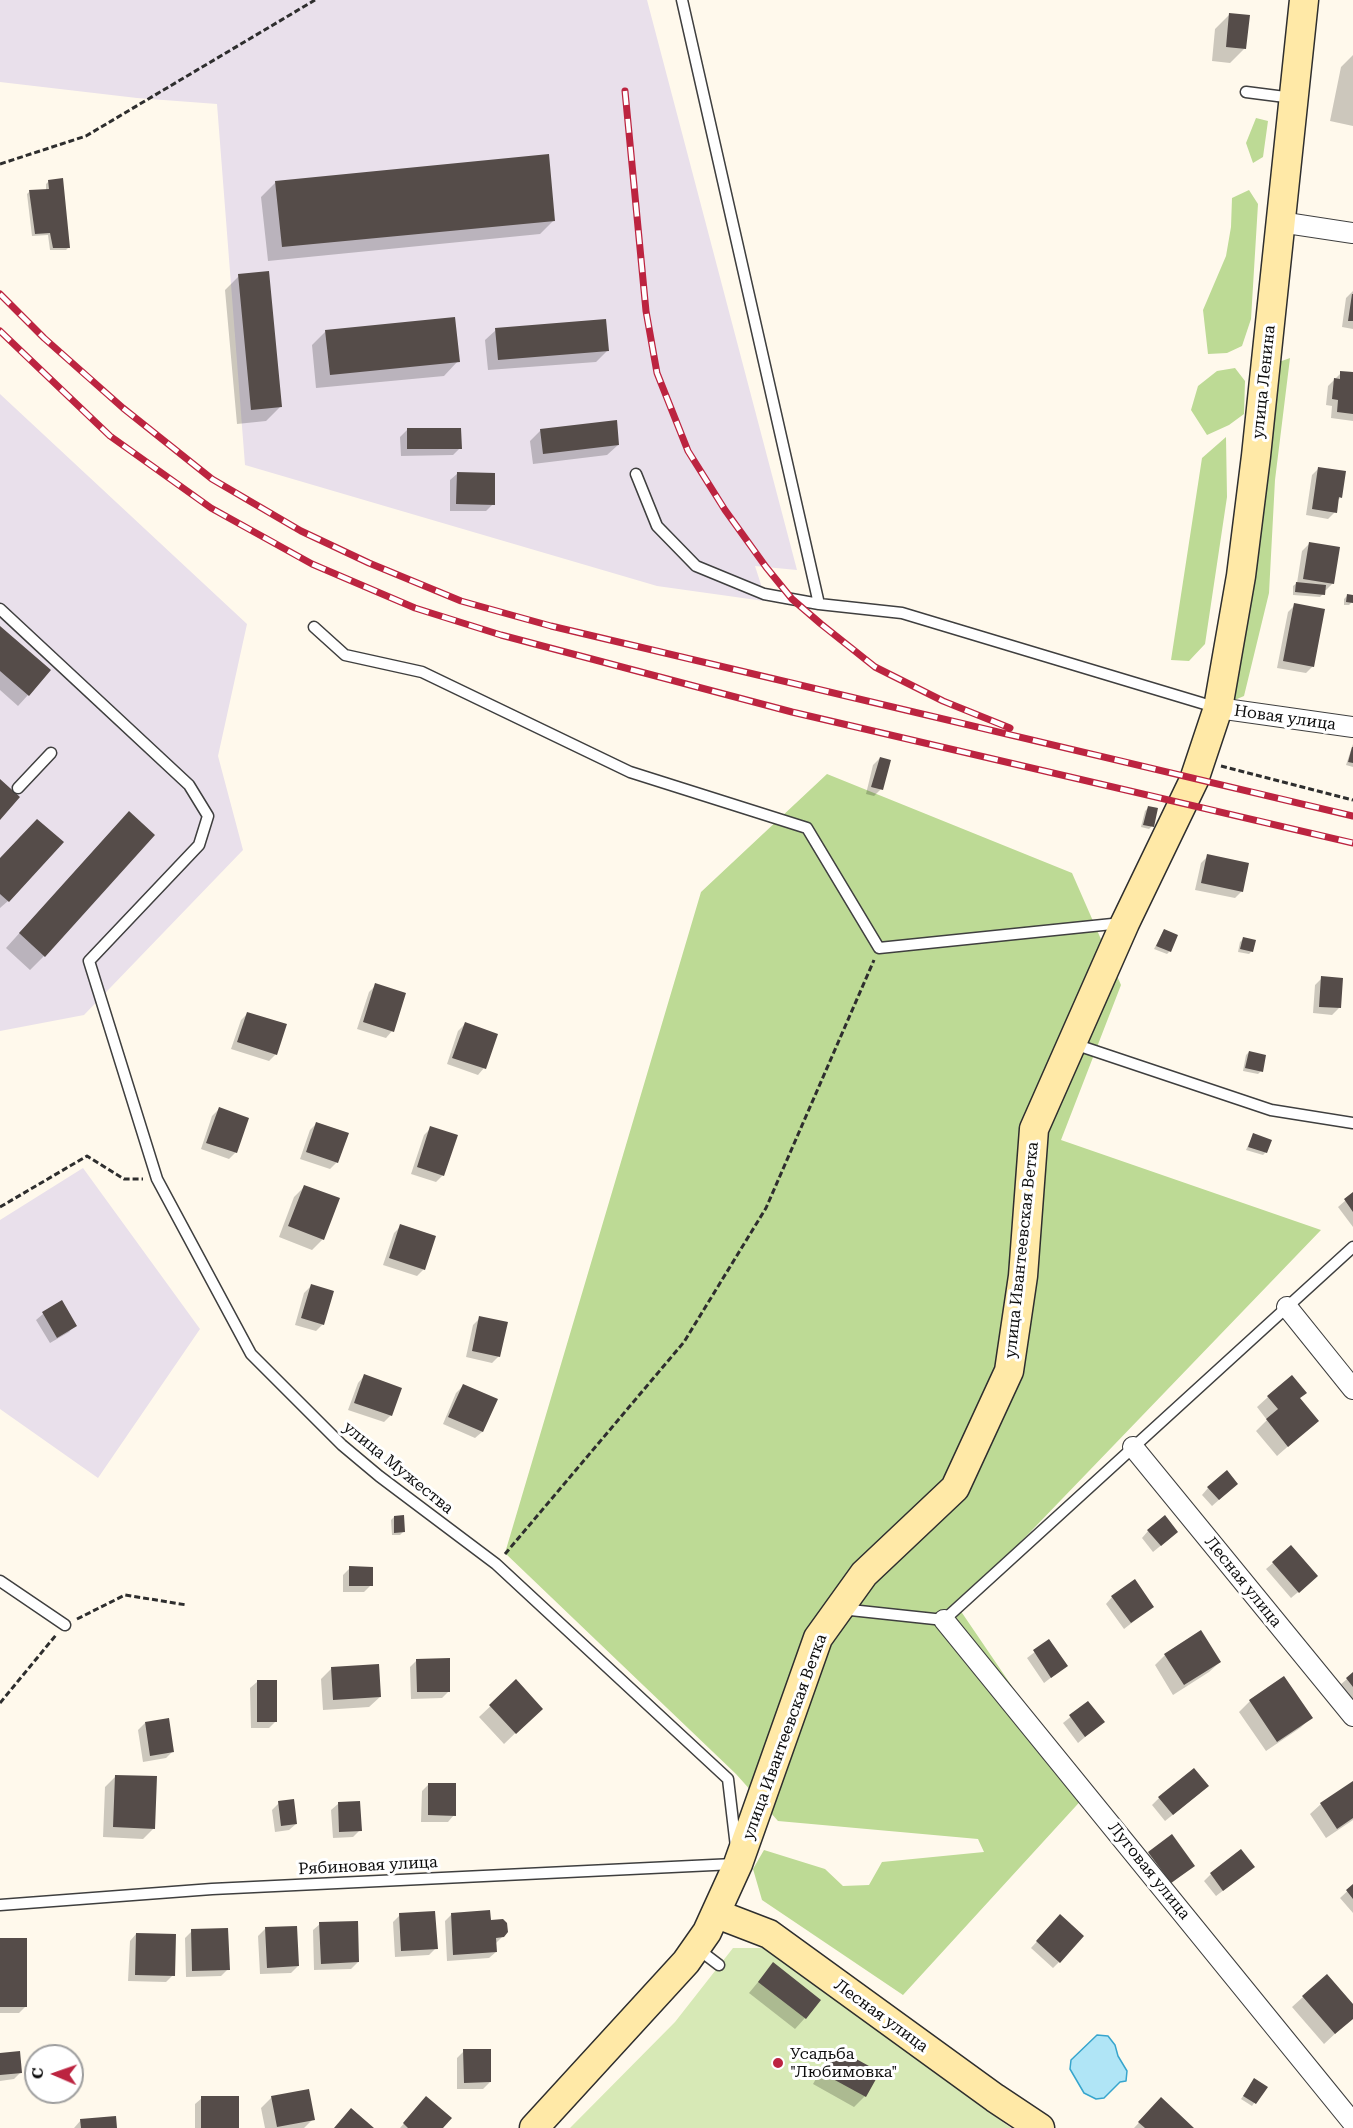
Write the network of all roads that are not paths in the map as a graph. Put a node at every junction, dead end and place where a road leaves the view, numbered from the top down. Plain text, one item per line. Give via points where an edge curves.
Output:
1 (682, 0) edge
2 (1304, 0) edge
3 (1246, 92) dead end
4 (1293, 98) junction
5 (1280, 222) junction
6 (1353, 233) edge
7 (636, 474) dead end
8 (819, 604) junction
9 (0, 609) edge
10 (315, 627) dead end
11 (1218, 708) junction
12 (1353, 727) edge
13 (51, 753) dead end
14 (1201, 760) joint
15 (18, 788) dead end
16 (1125, 923) junction
17 (1073, 1044) junction
18 (1353, 1123) edge
19 (1353, 1247) edge
20 (1287, 1307) junction
21 (1353, 1389) edge
22 (1133, 1447) junction
23 (0, 1581) edge
24 (839, 1609) junction
25 (944, 1620) junction
26 (65, 1625) road end
27 (1353, 1716) edge
28 (738, 1864) junction
29 (0, 1905) edge
30 (717, 1914) junction
31 (696, 1947) junction
32 (719, 1965) dead end
33 (1353, 2123) edge
34 (534, 2128) edge
35 (1040, 2128) edge

1 - 8 lane
2 - 4 main road, улица Ленина
3 - 4 lane
4 - 5 main road, улица Ленина
5 - 6 street
5 - 11 main road, улица Ленина via 1241,576
7 - 8 lane via 657,526 696,566 764,594
8 - 11 lane via 902,613
9 - 28 lane, улица Мужества via 189,785 208,816 198,845 89,961 157,1179 250,1354 342,1445 496,1564 728,1779
10 - 16 lane via 345,656 422,672 630,772 807,828 879,948
11 - 12 street, Новая улица
11 - 14 main road, улица Ленина
13 - 15 lane
14 - 16 main road, улица Ивантеевская Ветка
16 - 17 main road, улица Ивантеевская Ветка
17 - 18 lane via 1271,1110
17 - 24 main road, улица Ивантеевская Ветка via 1034,1129 1023,1276 1009,1371 955,1488 864,1574
19 - 20 lane
20 - 21 street
20 - 22 lane
22 - 25 lane
22 - 27 street, Лесная улица
23 - 26 lane
24 - 25 lane
24 - 28 main road, улица Ивантеевская Ветка via 818,1638
25 - 33 street, Луговая улица
28 - 29 lane, Рябиновая улица via 212,1889
28 - 30 main road, улица Ивантеевская Ветка
30 - 31 main road, улица Ивантеевская Ветка
30 - 35 main road, Лесная улица via 769,1934
31 - 32 lane
31 - 34 main road, улица Ивантеевская Ветка

